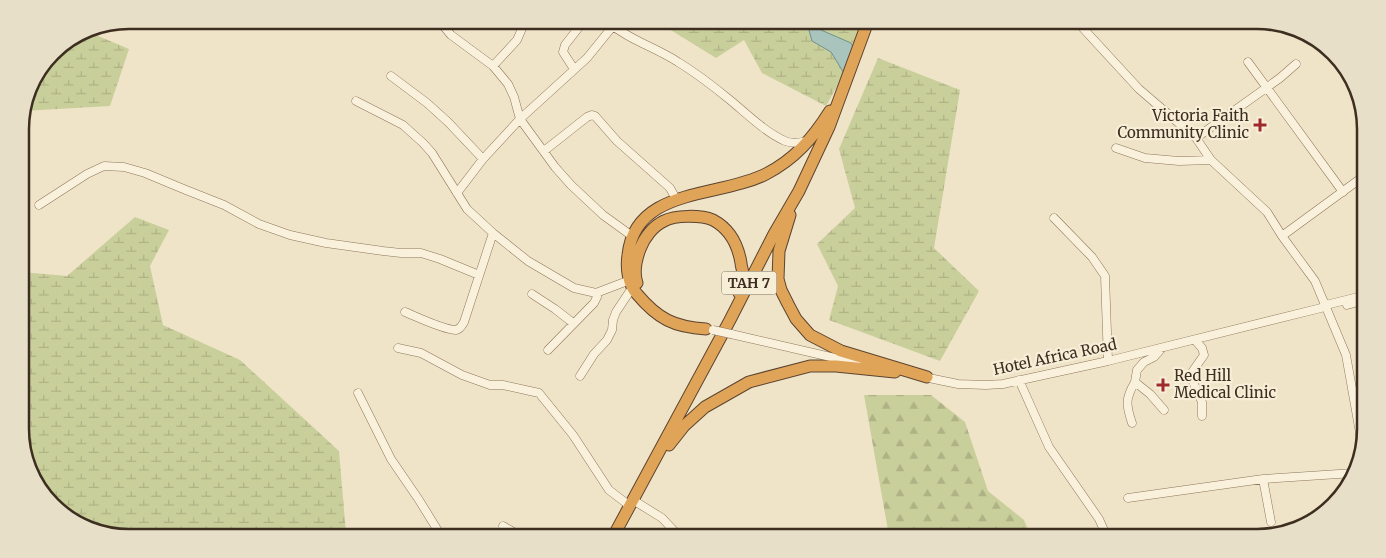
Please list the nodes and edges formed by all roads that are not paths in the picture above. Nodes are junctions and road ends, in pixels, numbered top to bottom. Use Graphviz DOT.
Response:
graph roads {
  1 [pos="446,29"];
  2 [pos="522,29"];
  3 [pos="577,29"];
  4 [pos="607,29"];
  5 [pos="616,29"];
  6 [pos="866,29"];
  7 [pos="1084,29"];
  8 [pos="1248,62"];
  9 [pos="1296,64"];
  10 [pos="493,66"];
  11 [pos="574,69"];
  12 [pos="391,76"];
  13 [pos="1266,87"];
  14 [pos="842,93"];
  15 [pos="356,102"];
  16 [pos="520,119"];
  17 [pos="1196,138"];
  18 [pos="809,141"];
  19 [pos="1116,148"];
  20 [pos="544,151"];
  21 [pos="483,159"];
  22 [pos="1211,160"];
  23 [pos="1357,181"];
  24 [pos="799,191"];
  25 [pos="1343,192"];
  26 [pos="457,193"];
  27 [pos="676,199"];
  28 [pos="40,205"];
  29 [pos="1054,218"];
  30 [pos="493,233"];
  31 [pos="632,236"];
  32 [pos="1282,236"];
  33 [pos="479,275"];
  34 [pos="631,284"];
  35 [pos="596,292"];
  36 [pos="532,294"];
  37 [pos="1357,298"];
  38 [pos="1357,302"];
  39 [pos="1325,308"];
  40 [pos="405,312"];
  41 [pos="730,320"];
  42 [pos="573,324"];
  43 [pos="710,329"];
  44 [pos="1195,340"];
  45 [pos="398,348"];
  46 [pos="1162,348"];
  47 [pos="548,350"];
  48 [pos="1108,361"];
  49 [pos="895,372"];
  50 [pos="580,376"];
  51 [pos="927,378"];
  52 [pos="1019,380"];
  53 [pos="1135,382"];
  54 [pos="358,393"];
  55 [pos="1164,410"];
  56 [pos="1202,416"];
  57 [pos="1357,420"];
  58 [pos="1132,423"];
  59 [pos="1346,474"];
  60 [pos="1263,478"];
  61 [pos="1128,498"];
  62 [pos="633,499"];
  63 [pos="1271,522"];
  64 [pos="503,526"];
  65 [pos="437,529"];
  66 [pos="508,529"];
  67 [pos="617,529"];
  68 [pos="672,529"];
  69 [pos="1104,529"];
  1 -- 10 [label="street"];
  2 -- 10 [label="street"];
  3 -- 11 [label="street"];
  4 -- 11 [label="street"];
  5 -- 18 [label="street"];
  6 -- 14 [label="highway, TAH 7"];
  7 -- 17 [label="street"];
  8 -- 13 [label="street"];
  9 -- 13 [label="street"];
  10 -- 16 [label="street"];
  11 -- 16 [label="street"];
  12 -- 21 [label="street"];
  13 -- 17 [label="street"];
  13 -- 25 [label="street"];
  14 -- 18 [label="highway"];
  14 -- 24 [label="highway, TAH 7"];
  15 -- 26 [label="street"];
  16 -- 20 [label="street"];
  16 -- 21 [label="street"];
  17 -- 22 [label="street"];
  18 -- 27 [label="highway"];
  19 -- 22 [label="street"];
  20 -- 27 [label="street"];
  20 -- 31 [label="street"];
  21 -- 26 [label="street"];
  22 -- 32 [label="street"];
  23 -- 25 [label="street"];
  24 -- 41 [label="highway, TAH 7"];
  24 -- 51 [label="highway"];
  25 -- 32 [label="street"];
  26 -- 30 [label="street"];
  27 -- 31 [label="highway"];
  28 -- 33 [label="street"];
  29 -- 48 [label="street"];
  30 -- 33 [label="street"];
  30 -- 35 [label="street"];
  31 -- 34 [label="highway"];
  32 -- 39 [label="street"];
  33 -- 40 [label="street"];
  34 -- 35 [label="street"];
  34 -- 43 [label="highway"];
  34 -- 50 [label="street"];
  35 -- 42 [label="street"];
  36 -- 42 [label="street"];
  37 -- 39 [label="street, Hotel Africa Road"];
  38 -- 39 [label="street, Hotel Africa Road"];
  39 -- 44 [label="street, Hotel Africa Road"];
  39 -- 57 [label="street"];
  41 -- 43 [label="highway"];
  41 -- 62 [label="highway, TAH 7"];
  42 -- 47 [label="street"];
  43 -- 49 [label="street, Hotel Africa Road, bridge"];
  44 -- 46 [label="street, Hotel Africa Road"];
  44 -- 56 [label="street"];
  45 -- 62 [label="street"];
  46 -- 48 [label="street, Hotel Africa Road"];
  46 -- 53 [label="street"];
  48 -- 52 [label="street, Hotel Africa Road"];
  49 -- 51 [label="street, Hotel Africa Road"];
  49 -- 62 [label="highway"];
  51 -- 52 [label="street, Hotel Africa Road"];
  52 -- 69 [label="street"];
  53 -- 55 [label="street"];
  53 -- 58 [label="street"];
  54 -- 65 [label="street"];
  59 -- 60 [label="street"];
  60 -- 61 [label="street"];
  60 -- 63 [label="street"];
  62 -- 67 [label="highway, TAH 7"];
  62 -- 68 [label="street"];
  64 -- 66 [label="street"];
}
